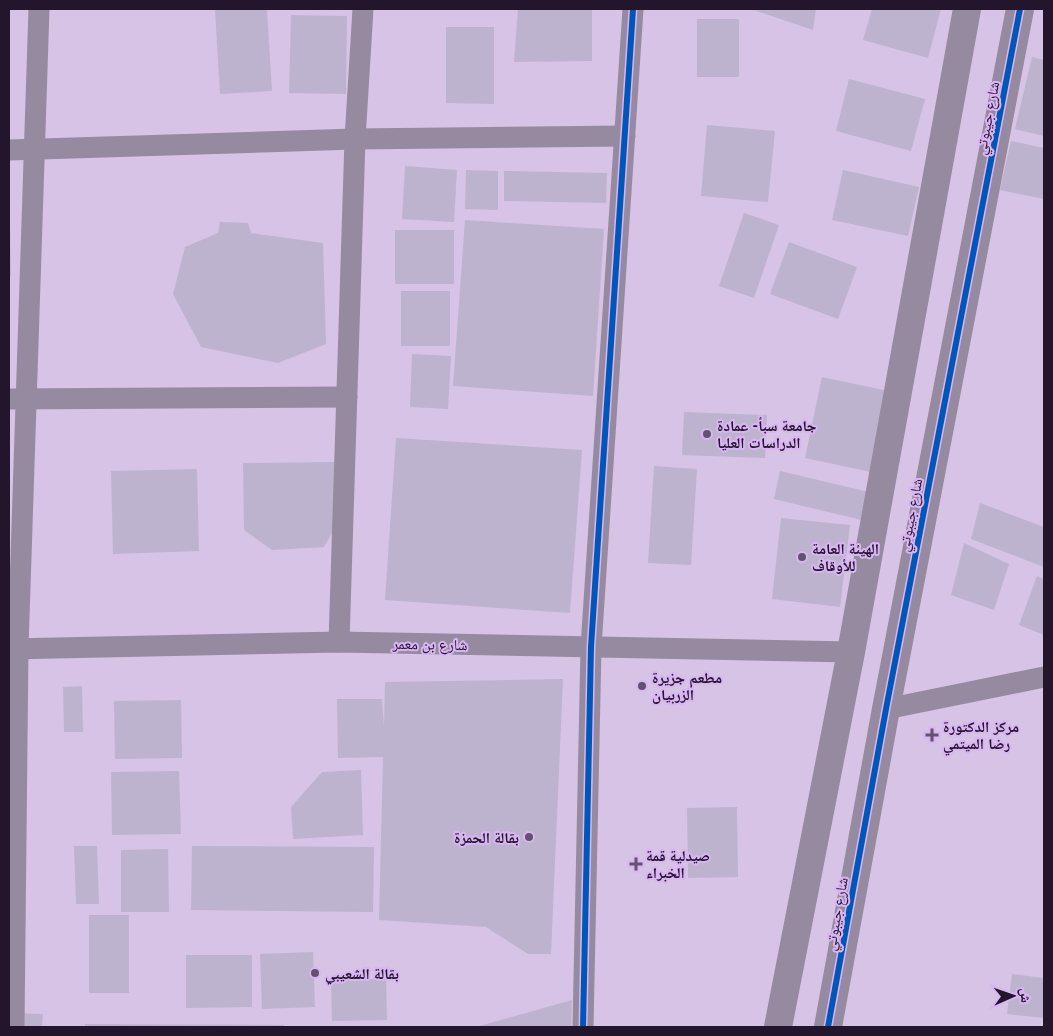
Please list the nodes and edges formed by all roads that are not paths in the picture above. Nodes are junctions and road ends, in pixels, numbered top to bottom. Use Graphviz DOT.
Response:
graph roads {
  1 [pos="40,9"];
  2 [pos="363,9"];
  3 [pos="633,9"];
  4 [pos="967,9"];
  5 [pos="1020,9"];
  6 [pos="625,136"];
  7 [pos="355,139"];
  8 [pos="9,150"];
  9 [pos="34,150"];
  10 [pos="347,397"];
  11 [pos="17,399"];
  12 [pos="339,642"];
  13 [pos="591,647"];
  14 [pos="13,649"];
  15 [pos="851,652"];
  16 [pos="1044,677"];
  17 [pos="886,709"];
  18 [pos="14,1027"];
  19 [pos="582,1027"];
  20 [pos="778,1027"];
  21 [pos="828,1027"];
  1 -- 9 [label="street"];
  2 -- 7 [label="street"];
  3 -- 6 [label="street"];
  4 -- 15 [label="street"];
  5 -- 17 [label="street, شارع جيبوتي"];
  6 -- 7 [label="street"];
  6 -- 13 [label="street"];
  7 -- 9 [label="street"];
  7 -- 10 [label="street"];
  8 -- 9 [label="street"];
  9 -- 11 [label="street"];
  10 -- 11 [label="street"];
  10 -- 12 [label="street"];
  11 -- 14 [label="street"];
  12 -- 13 [label="street, شارع بن معمر"];
  12 -- 14 [label="street, شارع بن معمر"];
  13 -- 15 [label="street, شارع بن معمر"];
  13 -- 19 [label="street"];
  14 -- 18 [label="street"];
  15 -- 20 [label="street"];
  16 -- 17 [label="street"];
  17 -- 21 [label="street, شارع جيبوتي"];
}
